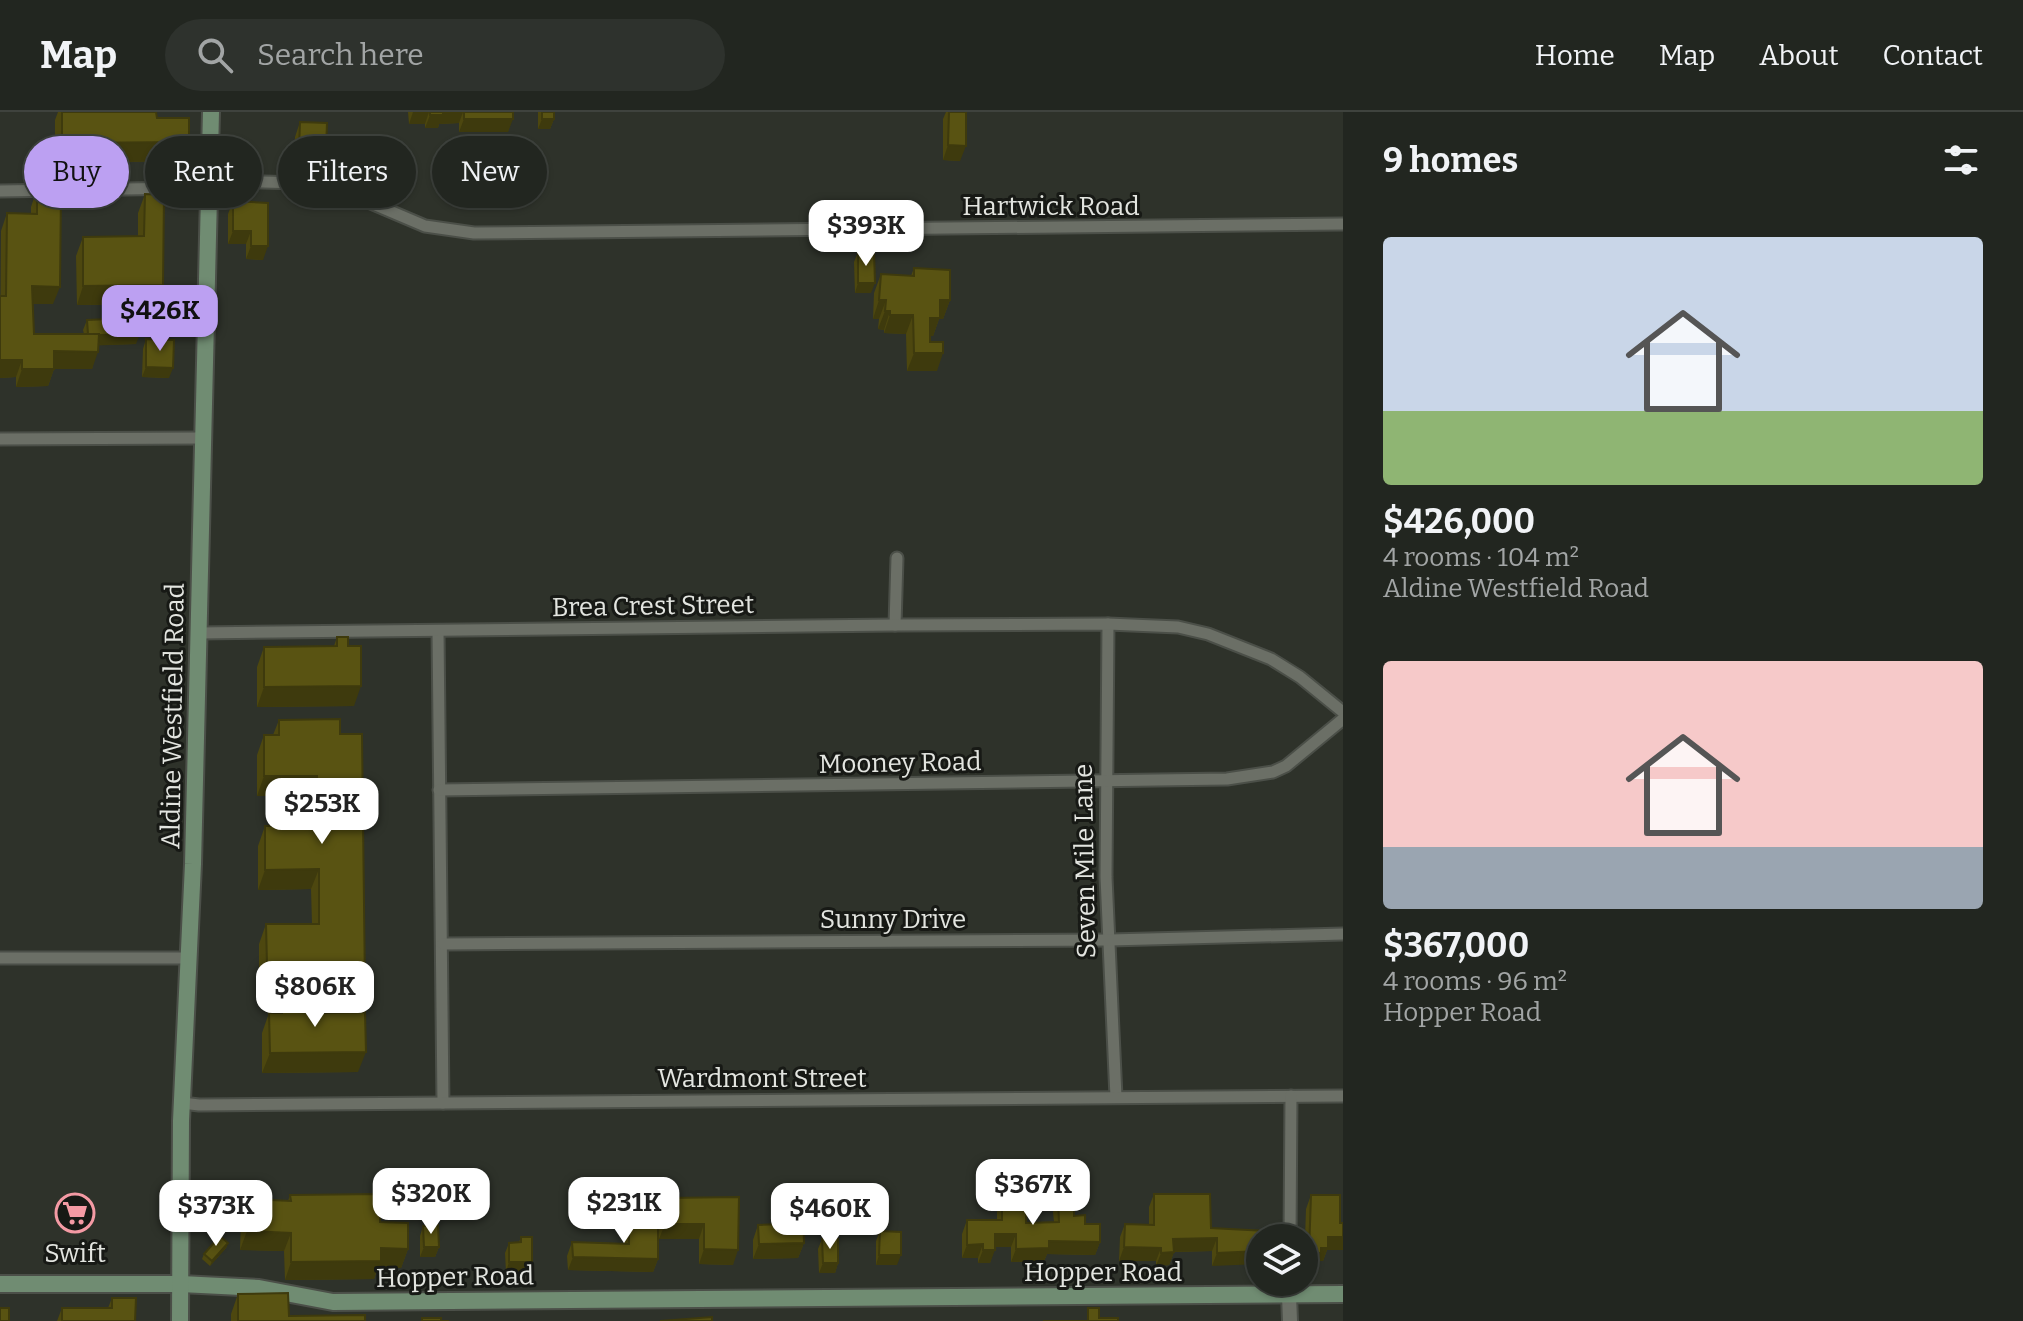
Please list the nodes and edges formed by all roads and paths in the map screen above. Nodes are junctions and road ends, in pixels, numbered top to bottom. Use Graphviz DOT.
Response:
graph roads {
  1 [pos="211,112"];
  2 [pos="210,136"];
  3 [pos="262,182"];
  4 [pos="145,188"];
  5 [pos="0,191"];
  6 [pos="208,208"];
  7 [pos="1343,224"];
  8 [pos="202,438"];
  9 [pos="0,439"];
  10 [pos="897,558"];
  11 [pos="1108,624"];
  12 [pos="895,625"];
  13 [pos="438,631"];
  14 [pos="199,633"];
  15 [pos="1343,712"];
  16 [pos="1343,719"];
  17 [pos="1108,782"];
  18 [pos="439,790"];
  19 [pos="1343,934"];
  20 [pos="1110,940"];
  21 [pos="443,944"];
  22 [pos="0,958"];
  23 [pos="190,958"];
  24 [pos="1291,1096"];
  25 [pos="1343,1096"];
  26 [pos="1116,1097"];
  27 [pos="182,1103"];
  28 [pos="443,1103"];
  29 [pos="1290,1224"];
  30 [pos="0,1284"];
  31 [pos="181,1284"];
  32 [pos="1246,1289"];
  33 [pos="1318,1291"];
  34 [pos="1343,1294"];
  35 [pos="1290,1296"];
  36 [pos="180,1321"];
  37 [pos="1290,1321"];
  1 -- 2 [label="main road, Aldine Westfield Road"];
  3 -- 7 [label="street, Hartwick Road"];
  4 -- 5 [label="street, Hartwick Road"];
  6 -- 8 [label="main road, Aldine Westfield Road"];
  8 -- 9 [label="street"];
  8 -- 14 [label="main road, Aldine Westfield Road"];
  10 -- 12 [label="street"];
  11 -- 12 [label="street, Brea Crest Street"];
  11 -- 15 [label="street, Brea Crest Street"];
  11 -- 17 [label="street, Seven Mile Lane"];
  12 -- 13 [label="street, Brea Crest Street"];
  13 -- 14 [label="street, Brea Crest Street"];
  13 -- 18 [label="street"];
  14 -- 23 [label="main road, Aldine Westfield Road"];
  16 -- 17 [label="street, Mooney Road"];
  17 -- 18 [label="street, Mooney Road"];
  17 -- 20 [label="street, Seven Mile Lane"];
  18 -- 21 [label="street"];
  19 -- 20 [label="street, Sunny Drive"];
  20 -- 21 [label="street, Sunny Drive"];
  20 -- 26 [label="street, Seven Mile Lane"];
  21 -- 28 [label="street"];
  22 -- 23 [label="street"];
  23 -- 27 [label="main road, Aldine Westfield Road"];
  24 -- 25 [label="street, Wardmont Street"];
  24 -- 26 [label="street, Wardmont Street"];
  24 -- 29 [label="street"];
  26 -- 28 [label="street, Wardmont Street"];
  27 -- 28 [label="street, Wardmont Street"];
  27 -- 31 [label="main road, Aldine Westfield Road"];
  30 -- 31 [label="main road, Hopper Road"];
  31 -- 32 [label="main road, Hopper Road"];
  31 -- 36 [label="main road, Aldine Westfield Road"];
  33 -- 34 [label="main road, Hopper Road"];
  35 -- 37 [label="street"];
}
